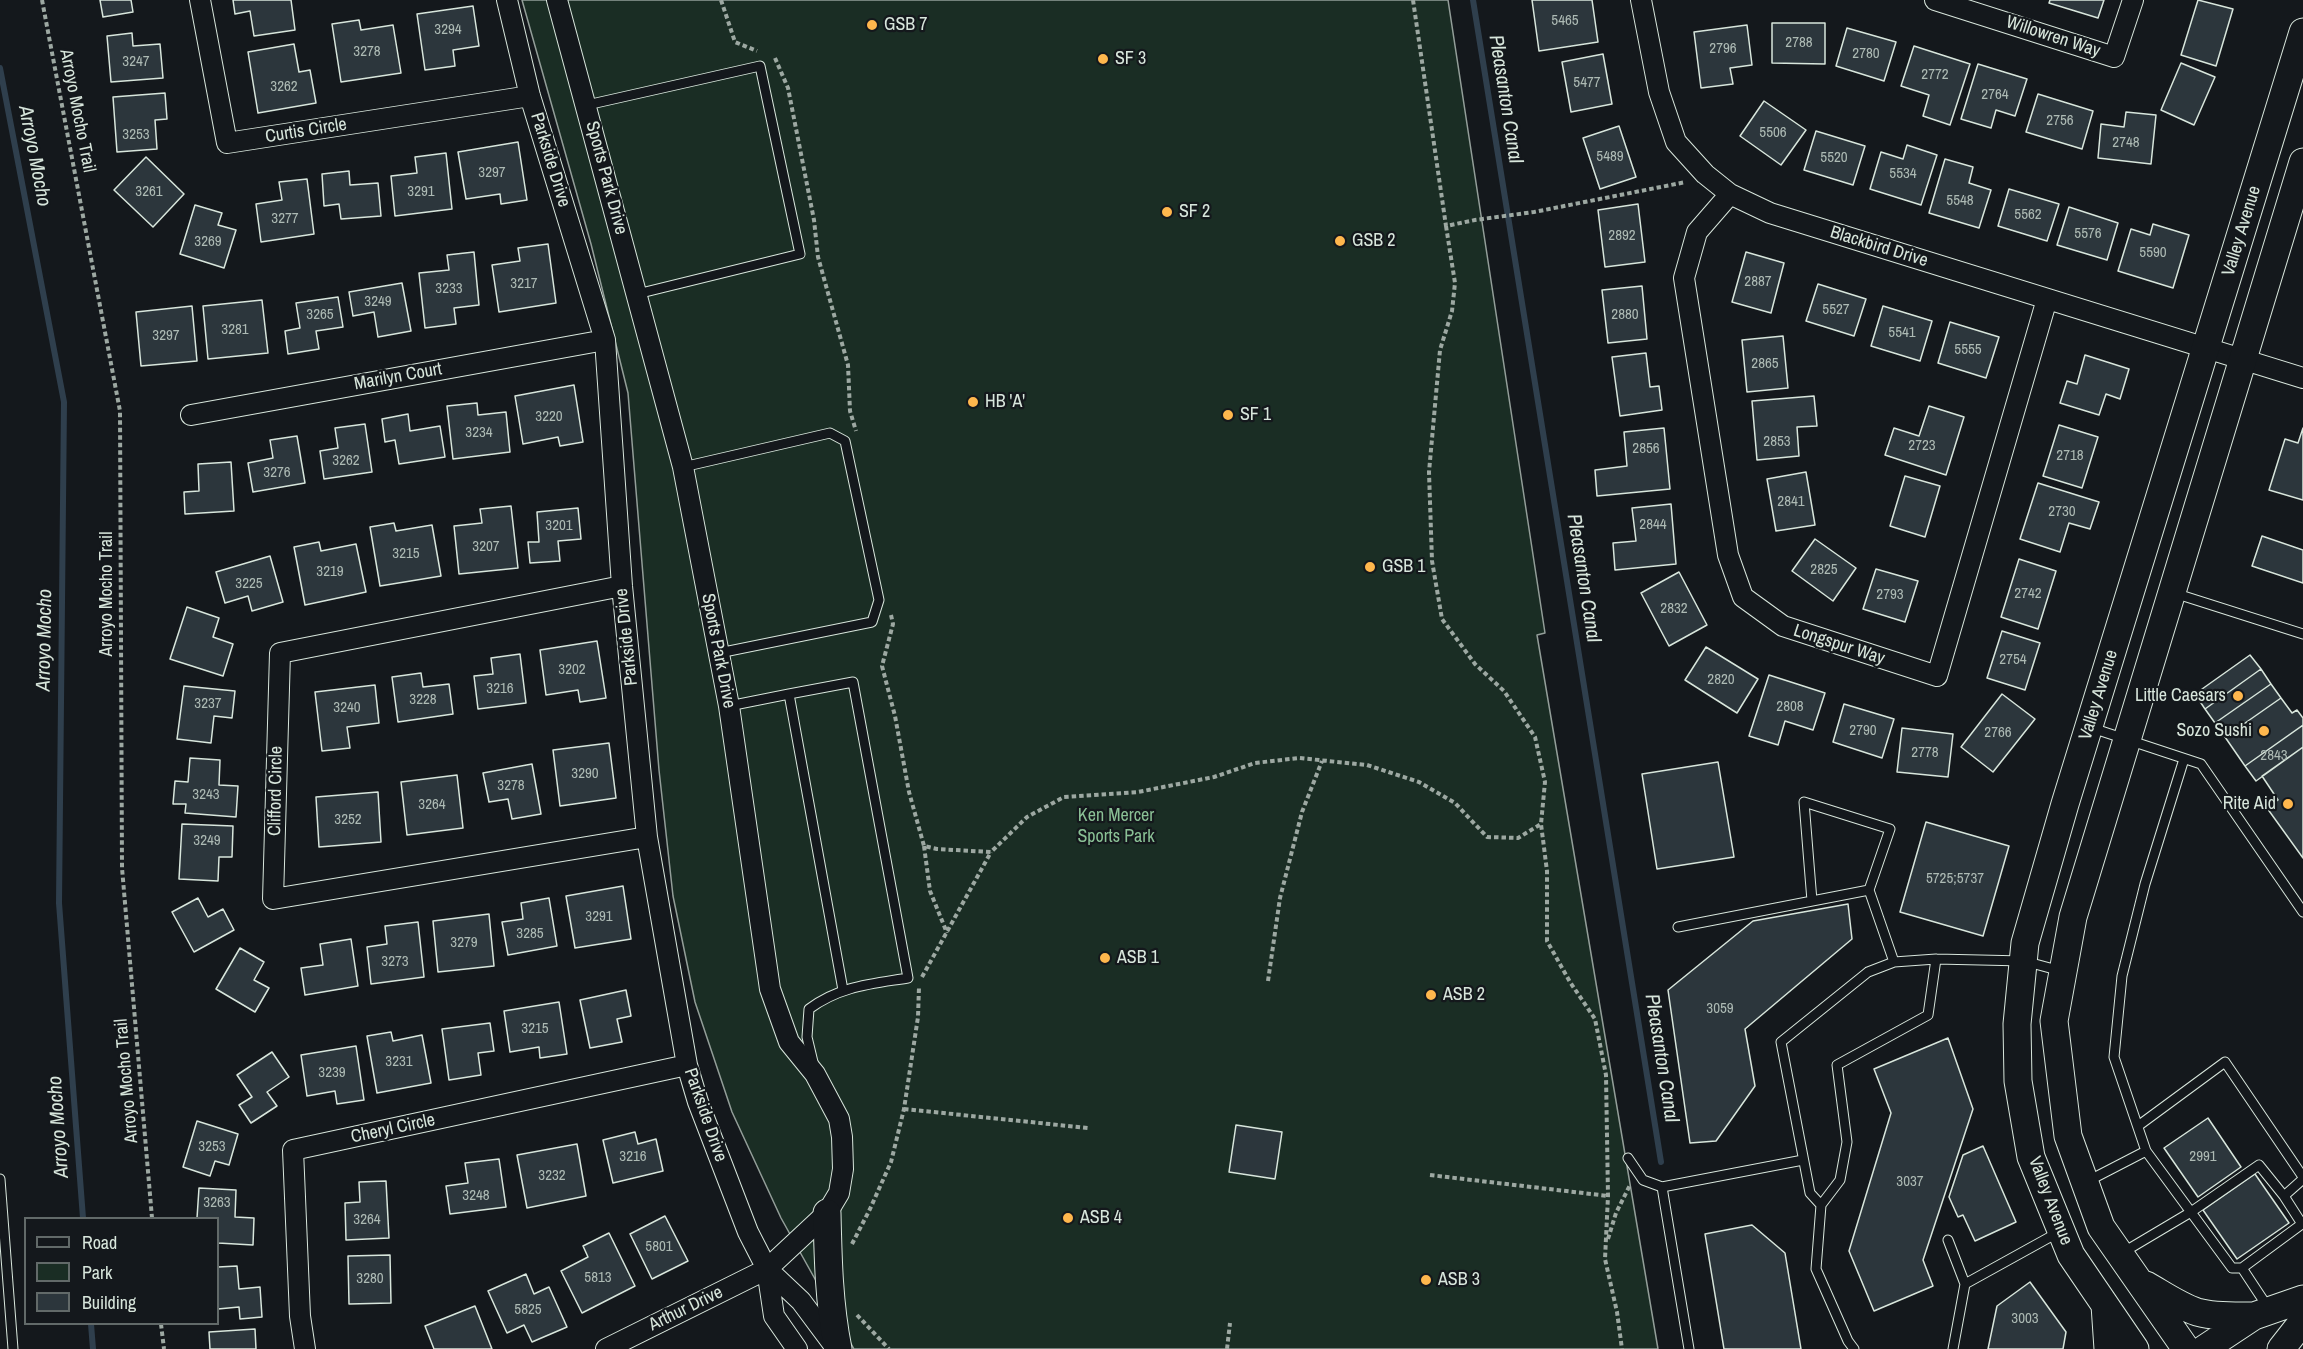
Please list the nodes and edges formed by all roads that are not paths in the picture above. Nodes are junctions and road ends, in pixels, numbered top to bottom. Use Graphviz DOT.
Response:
graph roads {
  1 [pos="200,0"];
  2 [pos="507,0"];
  3 [pos="557,0"];
  4 [pos="1641,0"];
  5 [pos="1935,0"];
  6 [pos="2133,0"];
  7 [pos="2303,32"];
  8 [pos="530,96"];
  9 [pos="587,105"];
  10 [pos="2303,162"];
  11 [pos="1730,194"];
  12 [pos="637,294"];
  13 [pos="2047,299"];
  14 [pos="605,340"];
  15 [pos="2205,349"];
  16 [pos="2242,360"];
  17 [pos="2303,378"];
  18 [pos="191,415"];
  19 [pos="683,467"];
  20 [pos="622,585"];
  21 [pos="2173,593"];
  22 [pos="2303,634"];
  23 [pos="719,653"];
  24 [pos="789,694"];
  25 [pos="729,706"];
  26 [pos="2089,728"];
  27 [pos="2127,739"];
  28 [pos="2184,759"];
  29 [pos="647,837"];
  30 [pos="1869,890"];
  31 [pos="1812,901"];
  32 [pos="2303,912"];
  33 [pos="1678,927"];
  34 [pos="1936,959"];
  35 [pos="2024,961"];
  36 [pos="1894,962"];
  37 [pos="2064,972"];
  38 [pos="843,990"];
  39 [pos="687,1065"];
  40 [pos="815,1074"];
  41 [pos="2138,1126"];
  42 [pos="2146,1151"];
  43 [pos="1628,1158"];
  44 [pos="1803,1160"];
  45 [pos="2303,1178"];
  46 [pos="0,1179"];
  47 [pos="2085,1183"];
  48 [pos="1662,1187"];
  49 [pos="2284,1196"];
  50 [pos="1821,1205"];
  51 [pos="2192,1212"];
  52 [pos="827,1213"];
  53 [pos="2062,1231"];
  54 [pos="1948,1240"];
  55 [pos="2120,1254"];
  56 [pos="2242,1268"];
  57 [pos="767,1269"];
  58 [pos="2138,1281"];
  59 [pos="1965,1284"];
  60 [pos="2303,1299"];
  61 [pos="2104,1304"];
  62 [pos="2262,1313"];
  63 [pos="2303,1320"];
  64 [pos="13,1349"];
  65 [pos="305,1349"];
  66 [pos="606,1349"];
  67 [pos="796,1349"];
  68 [pos="838,1349"];
  69 [pos="1689,1349"];
  70 [pos="1854,1349"];
  71 [pos="1953,1349"];
  72 [pos="2108,1349"];
  73 [pos="2135,1349"];
  74 [pos="2186,1349"];
  75 [pos="2204,1349"];
  76 [pos="2281,1349"];
  1 -- 8 [label="street, Curtis Circle"];
  2 -- 8 [label="street, Parkside Drive"];
  3 -- 9 [label="street, Sports Park Drive"];
  4 -- 11 [label="street, Blackbird Drive"];
  5 -- 6 [label="street, Willowren Way"];
  7 -- 15 [label="main road, Valley Avenue"];
  8 -- 14 [label="street, Parkside Drive"];
  9 -- 12 [label="street, Sports Park Drive"];
  9 -- 12 [label="lane"];
  10 -- 16 [label="main road"];
  11 -- 13 [label="street, Blackbird Drive"];
  11 -- 13 [label="street, Longspur Way"];
  12 -- 19 [label="street, Sports Park Drive"];
  13 -- 15 [label="street, Blackbird Drive"];
  14 -- 18 [label="street, Marilyn Court"];
  14 -- 20 [label="street, Parkside Drive"];
  15 -- 16 [label="street, Blackbird Drive"];
  15 -- 26 [label="main road, Valley Avenue"];
  16 -- 17 [label="street, Blackbird Drive"];
  16 -- 21 [label="main road"];
  19 -- 23 [label="street, Sports Park Drive"];
  19 -- 23 [label="lane"];
  20 -- 29 [label="street, Parkside Drive"];
  20 -- 29 [label="street, Clifford Circle"];
  21 -- 22 [label="lane"];
  21 -- 27 [label="main road"];
  23 -- 25 [label="street, Sports Park Drive"];
  24 -- 25 [label="lane"];
  24 -- 38 [label="lane"];
  24 -- 38 [label="lane"];
  25 -- 40 [label="street, Sports Park Drive"];
  26 -- 27 [label="lane"];
  26 -- 35 [label="main road, Valley Avenue"];
  27 -- 28 [label="lane"];
  27 -- 37 [label="main road"];
  28 -- 32 [label="lane"];
  28 -- 41 [label="lane"];
  29 -- 39 [label="street, Parkside Drive"];
  30 -- 31 [label="lane"];
  30 -- 31 [label="lane"];
  30 -- 36 [label="lane"];
  31 -- 33 [label="lane"];
  34 -- 35 [label="lane"];
  34 -- 36 [label="lane"];
  34 -- 50 [label="lane"];
  35 -- 37 [label="lane"];
  35 -- 53 [label="main road, Valley Avenue"];
  36 -- 44 [label="lane"];
  37 -- 47 [label="main road"];
  38 -- 40 [label="lane"];
  39 -- 57 [label="street, Parkside Drive"];
  39 -- 65 [label="street, Cheryl Circle"];
  40 -- 52 [label="street, Sports Park Drive"];
  41 -- 42 [label="lane"];
  41 -- 45 [label="lane"];
  42 -- 47 [label="lane"];
  42 -- 51 [label="lane"];
  43 -- 48 [label="lane"];
  44 -- 48 [label="lane"];
  44 -- 50 [label="lane"];
  45 -- 49 [label="lane"];
  46 -- 64 [label="lane"];
  47 -- 55 [label="main road"];
  48 -- 69 [label="lane"];
  49 -- 51 [label="lane"];
  49 -- 56 [label="lane"];
  50 -- 70 [label="lane"];
  51 -- 55 [label="lane"];
  51 -- 56 [label="lane"];
  52 -- 57 [label="street, Sports Park Drive"];
  52 -- 68 [label="main road"];
  53 -- 59 [label="lane"];
  53 -- 61 [label="main road, Valley Avenue"];
  54 -- 59 [label="lane"];
  55 -- 58 [label="main road"];
  56 -- 62 [label="lane"];
  57 -- 66 [label="street, Arthur Drive"];
  57 -- 67 [label="street, Parkside Drive"];
  57 -- 68 [label="street, Parkside Drive"];
  58 -- 62 [label="main road"];
  58 -- 74 [label="main road"];
  59 -- 71 [label="lane"];
  60 -- 62 [label="main road"];
  61 -- 72 [label="main road"];
  61 -- 73 [label="main road, Valley Avenue"];
  62 -- 75 [label="main road"];
  63 -- 76 [label="main road"];
}
